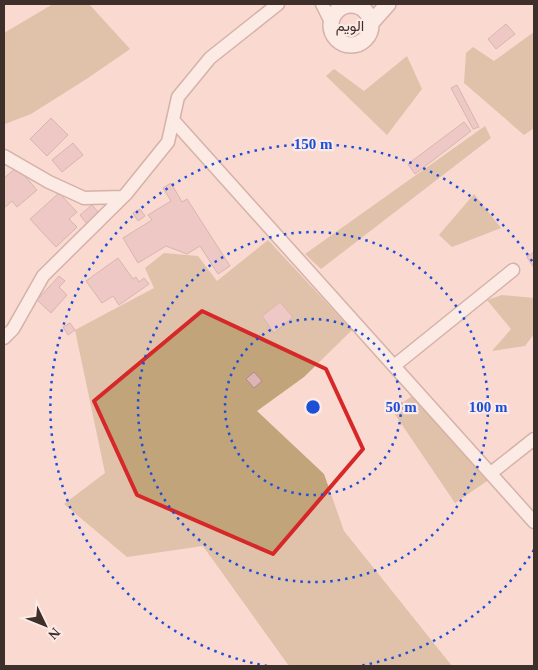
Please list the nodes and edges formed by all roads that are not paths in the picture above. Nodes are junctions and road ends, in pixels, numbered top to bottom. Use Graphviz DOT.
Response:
graph roads {
  1 [pos="278,4"];
  2 [pos="322,4"];
  3 [pos="353,4"];
  4 [pos="388,4"];
  5 [pos="331,22"];
  6 [pos="371,23"];
  7 [pos="173,120"];
  8 [pos="4,156"];
  9 [pos="123,197"];
  10 [pos="513,270"];
  11 [pos="4,338"];
  12 [pos="394,366"];
  13 [pos="534,439"];
  14 [pos="491,473"];
  15 [pos="534,522"];
  1 -- 7 [label="street"];
  2 -- 5 [label="street"];
  3 -- 5 [label="street"];
  3 -- 6 [label="street"];
  4 -- 6 [label="street"];
  5 -- 6 [label="street"];
  7 -- 9 [label="street"];
  7 -- 12 [label="street"];
  8 -- 9 [label="street"];
  9 -- 11 [label="street"];
  10 -- 12 [label="street"];
  12 -- 14 [label="street"];
  13 -- 14 [label="street"];
  14 -- 15 [label="street"];
}
